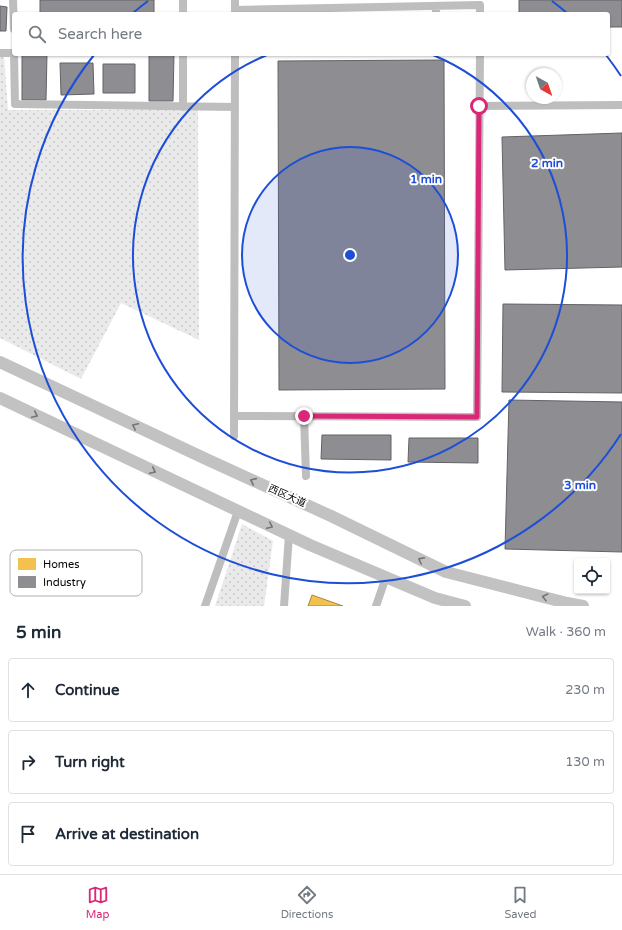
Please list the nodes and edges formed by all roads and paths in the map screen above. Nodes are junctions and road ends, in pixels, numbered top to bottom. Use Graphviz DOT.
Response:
graph roads {
  1 [pos="13,0"];
  2 [pos="183,0"];
  3 [pos="235,0"];
  4 [pos="480,2"];
  5 [pos="341,4"];
  6 [pos="372,10"];
  7 [pos="436,10"];
  8 [pos="306,11"];
  9 [pos="13,12"];
  10 [pos="183,12"];
  11 [pos="235,12"];
  12 [pos="0,52"];
  13 [pos="12,53"];
  14 [pos="14,56"];
  15 [pos="182,56"];
  16 [pos="235,56"];
  17 [pos="480,56"];
  18 [pos="622,105"];
  19 [pos="479,106"];
  20 [pos="183,107"];
  21 [pos="235,107"];
  22 [pos="0,362"];
  23 [pos="0,398"];
  24 [pos="234,416"];
  25 [pos="304,416"];
  26 [pos="234,436"];
  27 [pos="306,476"];
  28 [pos="238,511"];
  29 [pos="290,535"];
  30 [pos="386,577"];
  31 [pos="205,606"];
  32 [pos="284,606"];
  33 [pos="376,606"];
  34 [pos="465,606"];
  35 [pos="583,606"];
  1 -- 9 [label="street"];
  2 -- 10 [label="street"];
  3 -- 11 [label="street"];
  4 -- 7 [label="street"];
  5 -- 6 [label="street"];
  5 -- 8 [label="street"];
  6 -- 7 [label="street"];
  8 -- 11 [label="street"];
  12 -- 13 [label="street"];
  14 -- 20 [label="street"];
  15 -- 20 [label="street"];
  16 -- 21 [label="street"];
  17 -- 19 [label="street"];
  18 -- 19 [label="street"];
  19 -- 25 [label="street"];
  20 -- 21 [label="street"];
  21 -- 24 [label="street"];
  35 -- 22 [label="main road, 西区大道, one-way"];
  23 -- 28 [label="main road, one-way"];
  24 -- 25 [label="street"];
  24 -- 26 [label="street"];
  25 -- 27 [label="street"];
  28 -- 29 [label="main road, one-way"];
  28 -- 31 [label="street"];
  29 -- 30 [label="main road"];
  29 -- 32 [label="street"];
  30 -- 33 [label="street"];
  30 -- 34 [label="main road"];
}
